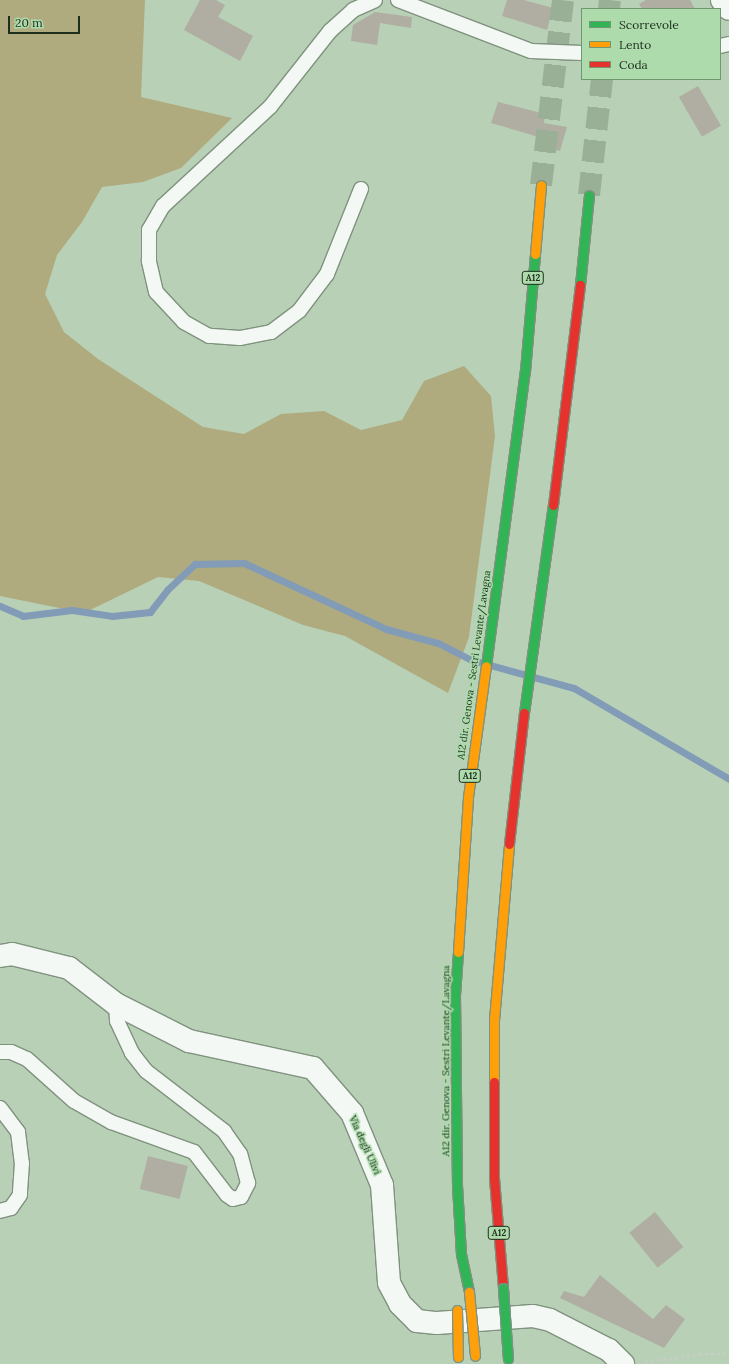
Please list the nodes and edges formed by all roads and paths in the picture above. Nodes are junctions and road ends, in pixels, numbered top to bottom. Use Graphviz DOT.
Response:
graph roads {
  1 [pos="375,0"];
  2 [pos="398,0"];
  3 [pos="722,0"];
  4 [pos="729,9"];
  5 [pos="581,54"];
  6 [pos="541,185"];
  7 [pos="360,189"];
  8 [pos="589,195"];
  9 [pos="0,956"];
  10 [pos="116,1004"];
  11 [pos="0,1052"];
  12 [pos="0,1108"];
  13 [pos="0,1211"];
  14 [pos="461,1254"];
  15 [pos="458,1288"];
  16 [pos="457,1302"];
  17 [pos="729,1354"];
  18 [pos="458,1360"];
  19 [pos="476,1360"];
  20 [pos="508,1362"];
  21 [pos="629,1363"];
  1 -- 7 [label="lane"];
  2 -- 5 [label="lane"];
  3 -- 4 [label="street"];
  6 -- 14 [label="highway, A12 dir. Genova - Sestri Levante/Lavagna / A12"];
  8 -- 20 [label="highway, A12, bridge"];
  9 -- 10 [label="street, Via degli Ulivi"];
  10 -- 11 [label="lane"];
  10 -- 21 [label="street, Via degli Ulivi"];
  12 -- 13 [label="lane"];
  14 -- 15 [label="highway"];
  14 -- 19 [label="highway, A12 dir. Genova - Sestri Levante/Lavagna / A12, bridge"];
  16 -- 18 [label="highway, bridge"];
  17 -- 21 [label="path"];
}
